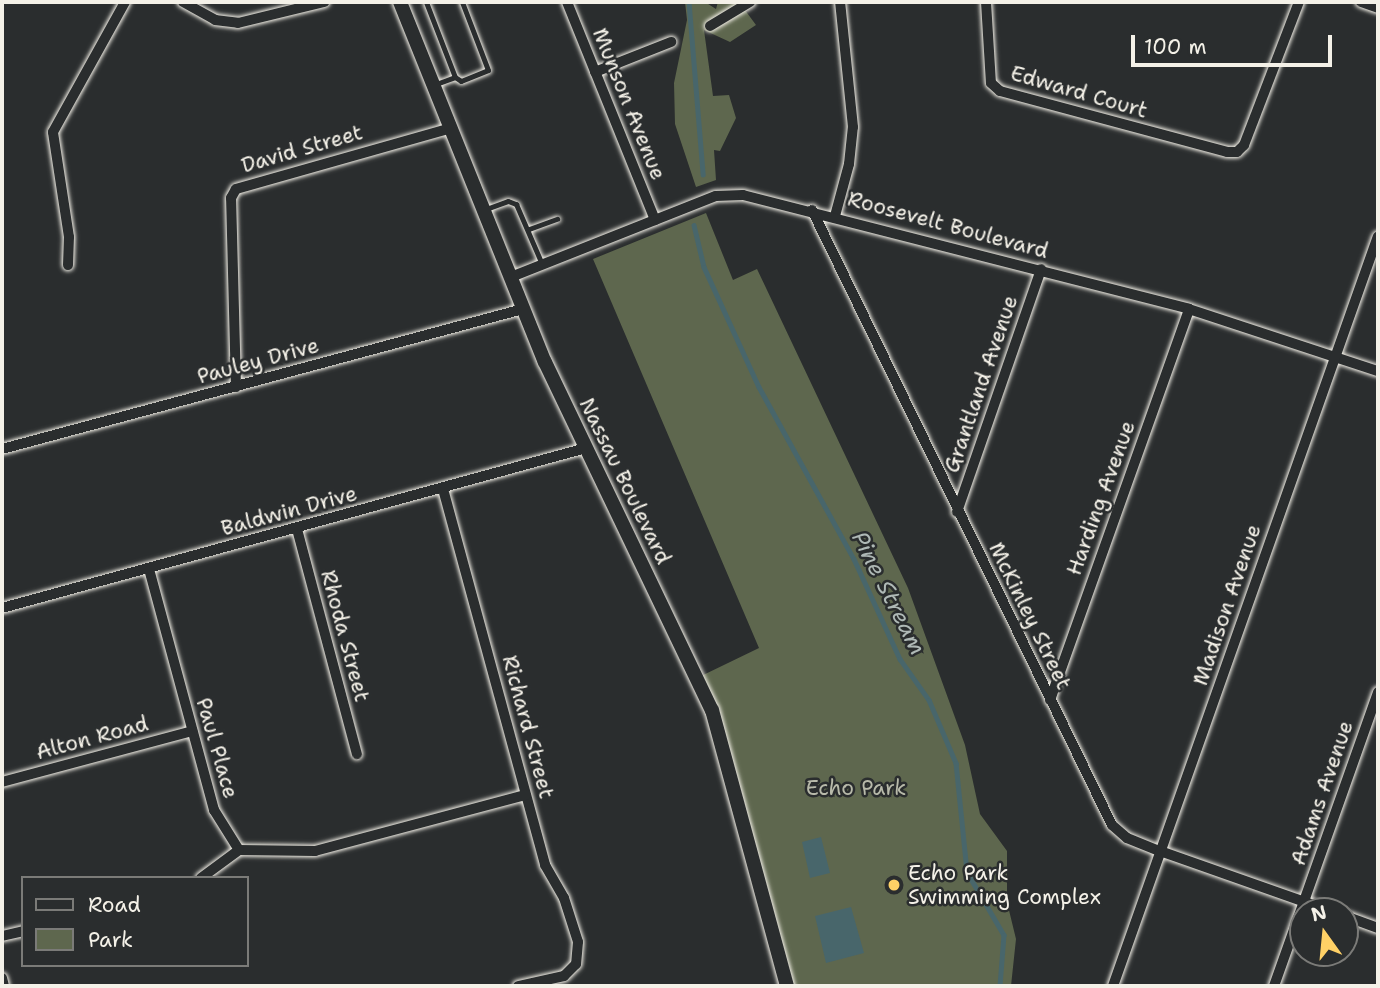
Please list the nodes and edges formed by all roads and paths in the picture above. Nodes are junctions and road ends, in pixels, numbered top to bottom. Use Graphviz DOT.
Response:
graph roads {
  1 [pos="125,2"];
  2 [pos="183,2"];
  3 [pos="324,2"];
  4 [pos="400,2"];
  5 [pos="426,2"];
  6 [pos="462,2"];
  7 [pos="567,2"];
  8 [pos="750,2"];
  9 [pos="840,2"];
  10 [pos="986,2"];
  11 [pos="1299,2"];
  12 [pos="1361,2"];
  13 [pos="1378,8"];
  14 [pos="710,26"];
  15 [pos="671,42"];
  16 [pos="595,72"];
  17 [pos="455,77"];
  18 [pos="433,85"];
  19 [pos="451,128"];
  20 [pos="484,210"];
  21 [pos="812,210"];
  22 [pos="835,215"];
  23 [pos="557,219"];
  24 [pos="654,220"];
  25 [pos="529,229"];
  26 [pos="1378,236"];
  27 [pos="542,264"];
  28 [pos="68,265"];
  29 [pos="1041,269"];
  30 [pos="511,277"];
  31 [pos="523,309"];
  32 [pos="1189,309"];
  33 [pos="1336,356"];
  34 [pos="1378,371"];
  35 [pos="236,387"];
  36 [pos="2,449"];
  37 [pos="586,449"];
  38 [pos="443,489"];
  39 [pos="957,512"];
  40 [pos="297,529"];
  41 [pos="149,569"];
  42 [pos="2,608"];
  43 [pos="1378,692"];
  44 [pos="1050,700"];
  45 [pos="192,731"];
  46 [pos="357,754"];
  47 [pos="2,782"];
  48 [pos="526,795"];
  49 [pos="239,850"];
  50 [pos="1160,851"];
  51 [pos="204,876"];
  52 [pos="1290,897"];
  53 [pos="1306,897"];
  54 [pos="1359,921"];
  55 [pos="1378,928"];
  56 [pos="21,931"];
  57 [pos="2,936"];
  58 [pos="1289,944"];
  59 [pos="2,978"];
  60 [pos="4,986"];
  61 [pos="518,986"];
  62 [pos="787,986"];
  63 [pos="1113,986"];
  64 [pos="1274,986"];
  1 -- 28 [label="street"];
  2 -- 3 [label="street"];
  4 -- 18 [label="main road, Nassau Boulevard"];
  5 -- 17 [label="lane"];
  6 -- 17 [label="lane"];
  7 -- 16 [label="street, Munson Avenue"];
  8 -- 14 [label="street"];
  9 -- 22 [label="street"];
  10 -- 11 [label="street, Edward Court"];
  12 -- 13 [label="street"];
  15 -- 16 [label="street"];
  16 -- 24 [label="street, Munson Avenue"];
  17 -- 18 [label="lane"];
  18 -- 19 [label="main road, Nassau Boulevard"];
  19 -- 20 [label="main road, Nassau Boulevard"];
  19 -- 35 [label="street, David Street"];
  20 -- 25 [label="lane"];
  20 -- 30 [label="main road, Nassau Boulevard"];
  21 -- 22 [label="street, Roosevelt Boulevard"];
  21 -- 24 [label="street, Roosevelt Boulevard"];
  21 -- 39 [label="street, McKinley Street"];
  22 -- 29 [label="street, Roosevelt Boulevard"];
  23 -- 25 [label="lane"];
  24 -- 27 [label="street, Roosevelt Boulevard"];
  25 -- 27 [label="lane"];
  26 -- 33 [label="street, Madison Avenue"];
  27 -- 30 [label="street, Roosevelt Boulevard"];
  29 -- 32 [label="street, Roosevelt Boulevard"];
  29 -- 39 [label="street, Grantland Avenue"];
  30 -- 31 [label="main road, Nassau Boulevard"];
  31 -- 35 [label="street, Pauley Drive"];
  31 -- 37 [label="main road, Nassau Boulevard"];
  32 -- 33 [label="street, Roosevelt Boulevard"];
  32 -- 44 [label="street, Harding Avenue"];
  33 -- 34 [label="street, Roosevelt Boulevard"];
  33 -- 50 [label="street, Madison Avenue"];
  35 -- 36 [label="street, Pauley Drive"];
  37 -- 38 [label="street, Baldwin Drive"];
  37 -- 62 [label="main road, Nassau Boulevard"];
  38 -- 40 [label="street, Baldwin Drive"];
  38 -- 48 [label="street, Richard Street"];
  39 -- 44 [label="street, McKinley Street"];
  40 -- 41 [label="street, Baldwin Drive"];
  40 -- 46 [label="street, Rhoda Street"];
  41 -- 42 [label="street, Baldwin Drive"];
  41 -- 45 [label="street, Paul Place"];
  43 -- 53 [label="street, Adams Avenue"];
  44 -- 50 [label="street, McKinley Street"];
  45 -- 47 [label="street, Alton Road"];
  45 -- 49 [label="street, Paul Place"];
  48 -- 49 [label="street"];
  48 -- 61 [label="street, Richard Street"];
  49 -- 51 [label="street"];
  50 -- 52 [label="street, McKinley Street"];
  50 -- 63 [label="street, Madison Avenue"];
  54 -- 55 [label="street"];
  56 -- 57 [label="street"];
  58 -- 64 [label="street, Adams Avenue"];
  59 -- 60 [label="street"];
}
